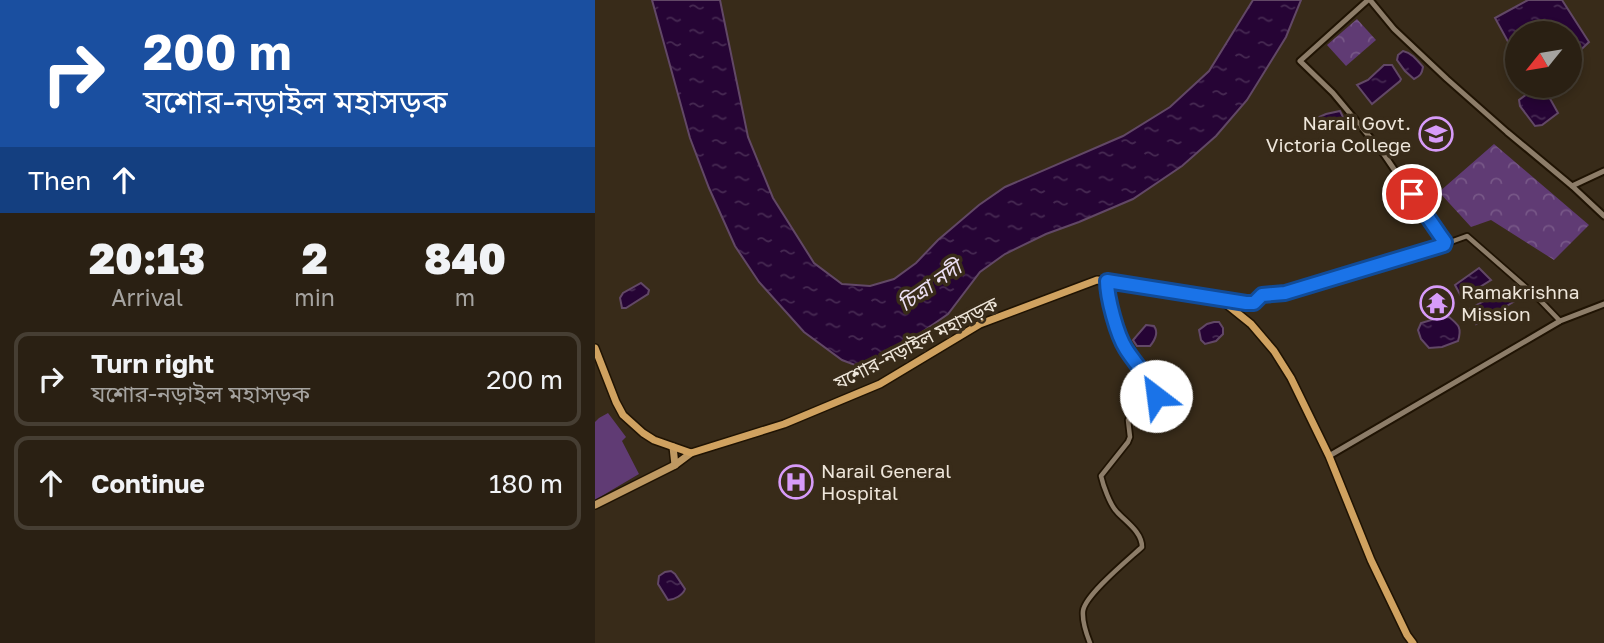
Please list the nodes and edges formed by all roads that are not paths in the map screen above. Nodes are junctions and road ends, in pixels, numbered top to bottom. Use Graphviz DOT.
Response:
graph roads {
  1 [pos="1369,0"];
  2 [pos="1604,171"];
  3 [pos="1572,186"];
  4 [pos="1604,216"];
  5 [pos="1445,244"];
  6 [pos="1107,281"];
  7 [pos="1220,299"];
  8 [pos="1604,304"];
  9 [pos="1560,321"];
  10 [pos="595,348"];
  11 [pos="673,447"];
  12 [pos="691,453"];
  13 [pos="1329,456"];
  14 [pos="675,465"];
  15 [pos="595,505"];
  16 [pos="1090,643"];
  17 [pos="1413,643"];
  1 -- 3 [label="street"];
  1 -- 5 [label="street"];
  2 -- 3 [label="street"];
  3 -- 4 [label="street"];
  5 -- 7 [label="street"];
  5 -- 9 [label="street"];
  6 -- 7 [label="highway, যশোর-নড়াইল মহাসড়ক"];
  6 -- 12 [label="highway, যশোর-নড়াইল মহাসড়ক"];
  6 -- 16 [label="street"];
  7 -- 13 [label="highway, যশোর-নড়াইল মহাসড়ক"];
  8 -- 9 [label="street"];
  9 -- 13 [label="street"];
  10 -- 11 [label="highway"];
  11 -- 12 [label="highway"];
  11 -- 14 [label="main road"];
  12 -- 14 [label="main road"];
  13 -- 17 [label="highway, যশোর-নড়াইল মহাসড়ক"];
  14 -- 15 [label="main road"];
}
